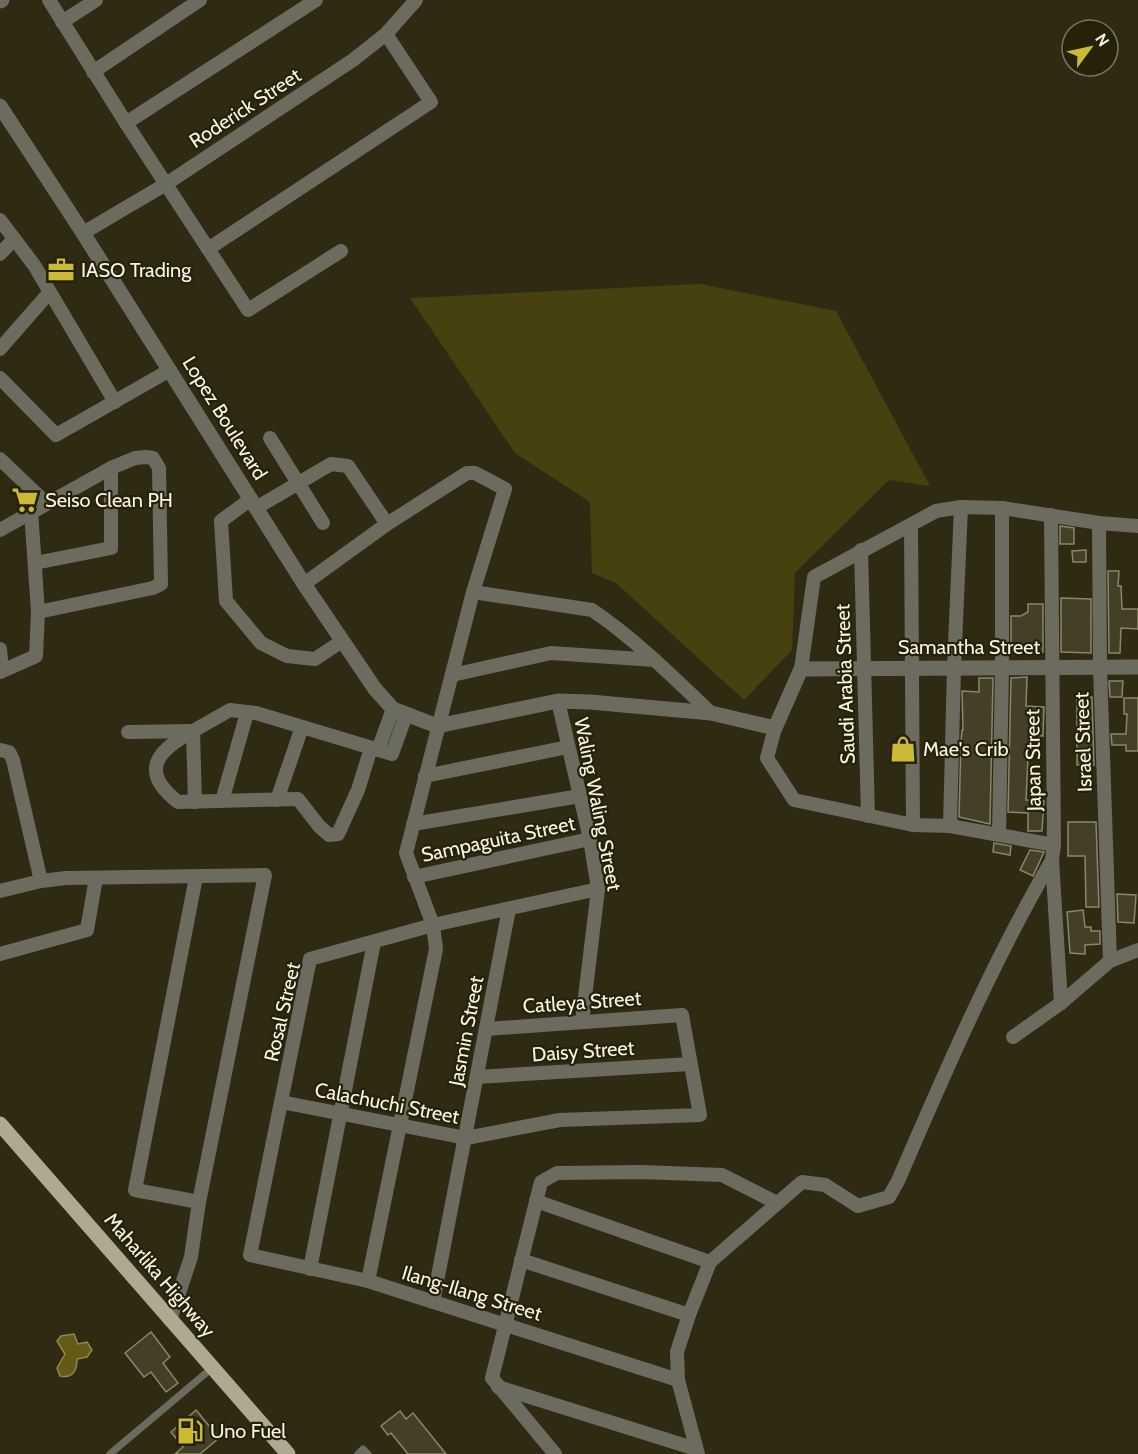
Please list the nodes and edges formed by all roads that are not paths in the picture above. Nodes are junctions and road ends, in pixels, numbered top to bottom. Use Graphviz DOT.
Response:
graph roads {
  1 [pos="49,0"];
  2 [pos="96,0"];
  3 [pos="200,0"];
  4 [pos="316,0"];
  5 [pos="416,0"];
  6 [pos="62,22"];
  7 [pos="386,34"];
  8 [pos="93,72"];
  9 [pos="0,106"];
  10 [pos="126,123"];
  11 [pos="166,184"];
  12 [pos="0,220"];
  13 [pos="83,233"];
  14 [pos="14,239"];
  15 [pos="208,249"];
  16 [pos="341,251"];
  17 [pos="0,254"];
  18 [pos="50,293"];
  19 [pos="0,349"];
  20 [pos="170,370"];
  21 [pos="0,378"];
  22 [pos="115,402"];
  23 [pos="270,438"];
  24 [pos="0,459"];
  25 [pos="111,468"];
  26 [pos="298,484"];
  27 [pos="46,503"];
  28 [pos="254,504"];
  29 [pos="961,507"];
  30 [pos="1002,508"];
  31 [pos="31,511"];
  32 [pos="1052,515"];
  33 [pos="323,523"];
  34 [pos="1099,523"];
  35 [pos="387,524"];
  36 [pos="911,526"];
  37 [pos="1138,526"];
  38 [pos="1,528"];
  39 [pos="861,550"];
  40 [pos="35,563"];
  41 [pos="304,584"];
  42 [pos="472,592"];
  43 [pos="38,612"];
  44 [pos="342,641"];
  45 [pos="0,649"];
  46 [pos="655,660"];
  47 [pos="1100,667"];
  48 [pos="1138,667"];
  49 [pos="913,668"];
  50 [pos="954,668"];
  51 [pos="1002,668"];
  52 [pos="1052,668"];
  53 [pos="801,669"];
  54 [pos="865,669"];
  55 [pos="1,672"];
  56 [pos="452,675"];
  57 [pos="558,701"];
  58 [pos="399,712"];
  59 [pos="247,713"];
  60 [pos="711,713"];
  61 [pos="437,726"];
  62 [pos="302,728"];
  63 [pos="775,728"];
  64 [pos="193,731"];
  65 [pos="128,732"];
  66 [pos="568,747"];
  67 [pos="375,749"];
  68 [pos="0,750"];
  69 [pos="425,776"];
  70 [pos="580,796"];
  71 [pos="277,800"];
  72 [pos="222,801"];
  73 [pos="195,802"];
  74 [pos="868,816"];
  75 [pos="413,824"];
  76 [pos="913,825"];
  77 [pos="950,826"];
  78 [pos="999,834"];
  79 [pos="590,839"];
  80 [pos="1054,845"];
  81 [pos="1052,860"];
  82 [pos="196,877"];
  83 [pos="414,877"];
  84 [pos="96,878"];
  85 [pos="41,881"];
  86 [pos="598,889"];
  87 [pos="0,891"];
  88 [pos="509,909"];
  89 [pos="433,925"];
  90 [pos="374,942"];
  91 [pos="1138,950"];
  92 [pos="0,954"];
  93 [pos="1110,961"];
  94 [pos="1061,1003"];
  95 [pos="582,1022"];
  96 [pos="486,1029"];
  97 [pos="1013,1037"];
  98 [pos="690,1064"];
  99 [pos="477,1077"];
  100 [pos="281,1102"];
  101 [pos="340,1113"];
  102 [pos="0,1124"];
  103 [pos="400,1125"];
  104 [pos="466,1138"];
  105 [pos="536,1201"];
  106 [pos="199,1202"];
  107 [pos="777,1203"];
  108 [pos="250,1255"];
  109 [pos="521,1260"];
  110 [pos="710,1262"];
  111 [pos="310,1269"];
  112 [pos="368,1281"];
  113 [pos="433,1302"];
  114 [pos="689,1315"];
  115 [pos="170,1320"];
  116 [pos="504,1324"];
  117 [pos="212,1368"];
  118 [pos="678,1380"];
  119 [pos="498,1387"];
  120 [pos="697,1452"];
  121 [pos="110,1454"];
  122 [pos="288,1454"];
  123 [pos="358,1454"];
  124 [pos="368,1454"];
  125 [pos="555,1454"];
  1 -- 6 [label="street"];
  2 -- 6 [label="street"];
  3 -- 8 [label="street"];
  4 -- 10 [label="street"];
  5 -- 7 [label="street, Roderick Street"];
  6 -- 8 [label="street"];
  7 -- 11 [label="street, Roderick Street"];
  7 -- 15 [label="street"];
  8 -- 10 [label="street"];
  9 -- 13 [label="street, Lopez Boulevard"];
  10 -- 11 [label="street"];
  11 -- 13 [label="street, Roderick Street"];
  11 -- 15 [label="street"];
  12 -- 14 [label="street"];
  13 -- 20 [label="street, Lopez Boulevard"];
  14 -- 17 [label="street"];
  14 -- 18 [label="street"];
  15 -- 16 [label="street"];
  18 -- 19 [label="street"];
  18 -- 22 [label="street"];
  20 -- 22 [label="street"];
  20 -- 28 [label="street, Lopez Boulevard"];
  21 -- 22 [label="street"];
  23 -- 26 [label="street"];
  24 -- 27 [label="street"];
  25 -- 27 [label="street"];
  25 -- 40 [label="street"];
  25 -- 43 [label="street"];
  26 -- 28 [label="street"];
  26 -- 33 [label="street"];
  26 -- 35 [label="street"];
  27 -- 31 [label="street"];
  28 -- 41 [label="street, Lopez Boulevard"];
  28 -- 44 [label="street"];
  29 -- 30 [label="street"];
  29 -- 36 [label="street"];
  29 -- 50 [label="street"];
  30 -- 32 [label="street"];
  30 -- 51 [label="street"];
  31 -- 38 [label="street"];
  31 -- 40 [label="street"];
  32 -- 34 [label="street"];
  32 -- 52 [label="street, Japan Street"];
  34 -- 37 [label="street"];
  34 -- 47 [label="street, Israel Street"];
  35 -- 41 [label="street"];
  35 -- 42 [label="street"];
  36 -- 39 [label="street"];
  36 -- 49 [label="street"];
  39 -- 53 [label="street"];
  39 -- 54 [label="street, Saudi Arabia Street"];
  40 -- 43 [label="street"];
  41 -- 44 [label="street, Lopez Boulevard"];
  42 -- 46 [label="street"];
  42 -- 56 [label="street"];
  43 -- 55 [label="street"];
  44 -- 58 [label="street, Lopez Boulevard"];
  45 -- 55 [label="street"];
  46 -- 56 [label="street"];
  46 -- 60 [label="street"];
  47 -- 48 [label="street, Samantha Street"];
  47 -- 52 [label="street, Samantha Street"];
  47 -- 93 [label="street, Israel Street"];
  49 -- 50 [label="street, Samantha Street"];
  49 -- 54 [label="street, Samantha Street"];
  49 -- 76 [label="street"];
  50 -- 51 [label="street, Samantha Street"];
  50 -- 77 [label="street"];
  51 -- 52 [label="street, Samantha Street"];
  51 -- 78 [label="street"];
  52 -- 80 [label="street, Japan Street"];
  53 -- 54 [label="street, Samantha Street"];
  53 -- 63 [label="street"];
  54 -- 74 [label="street, Saudi Arabia Street"];
  56 -- 61 [label="street"];
  57 -- 60 [label="street"];
  57 -- 61 [label="street"];
  57 -- 66 [label="street, Waling Waling Street"];
  58 -- 61 [label="street, Lopez Boulevard"];
  58 -- 67 [label="street"];
  59 -- 62 [label="street"];
  59 -- 64 [label="street"];
  59 -- 72 [label="street"];
  60 -- 63 [label="street"];
  61 -- 69 [label="street"];
  62 -- 67 [label="street"];
  62 -- 71 [label="street"];
  63 -- 74 [label="street"];
  64 -- 65 [label="street"];
  64 -- 73 [label="street"];
  64 -- 73 [label="street"];
  66 -- 69 [label="street"];
  66 -- 70 [label="street, Waling Waling Street"];
  67 -- 71 [label="street"];
  68 -- 85 [label="street"];
  69 -- 75 [label="street"];
  70 -- 75 [label="street"];
  70 -- 79 [label="street, Waling Waling Street"];
  71 -- 72 [label="street"];
  72 -- 73 [label="street"];
  74 -- 76 [label="street"];
  75 -- 83 [label="street"];
  76 -- 77 [label="street"];
  77 -- 78 [label="street"];
  78 -- 80 [label="street"];
  79 -- 83 [label="street, Sampaguita Street"];
  79 -- 86 [label="street, Waling Waling Street"];
  80 -- 81 [label="street, Japan Street"];
  81 -- 94 [label="street, Japan Street"];
  81 -- 107 [label="street"];
  82 -- 84 [label="street"];
  82 -- 106 [label="street"];
  82 -- 106 [label="street"];
  83 -- 89 [label="street"];
  84 -- 85 [label="street"];
  84 -- 92 [label="street"];
  85 -- 87 [label="street"];
  86 -- 88 [label="street, Rosal Street"];
  86 -- 95 [label="street, Waling Waling Street"];
  88 -- 89 [label="street, Rosal Street"];
  88 -- 96 [label="street, Jasmin Street"];
  89 -- 90 [label="street, Rosal Street"];
  89 -- 103 [label="street"];
  90 -- 100 [label="street, Rosal Street"];
  90 -- 101 [label="street"];
  91 -- 93 [label="street"];
  93 -- 94 [label="street"];
  94 -- 97 [label="street"];
  95 -- 96 [label="street, Catleya Street"];
  95 -- 98 [label="street, Catleya Street"];
  96 -- 99 [label="street, Jasmin Street"];
  98 -- 99 [label="street, Daisy Street"];
  98 -- 104 [label="street, Calachuchi Street"];
  99 -- 104 [label="street, Jasmin Street"];
  100 -- 101 [label="street, Calachuchi Street"];
  100 -- 108 [label="street, Rosal Street"];
  101 -- 103 [label="street, Calachuchi Street"];
  101 -- 111 [label="street"];
  102 -- 115 [label="main road, Maharlika Highway"];
  103 -- 104 [label="street, Calachuchi Street"];
  103 -- 112 [label="street"];
  104 -- 113 [label="street, Jasmin Street"];
  105 -- 107 [label="street"];
  105 -- 109 [label="street"];
  105 -- 110 [label="street"];
  106 -- 115 [label="street"];
  107 -- 110 [label="street"];
  108 -- 111 [label="street, Ilang-Ilang Street"];
  109 -- 114 [label="street"];
  109 -- 116 [label="street"];
  110 -- 114 [label="street"];
  111 -- 112 [label="street, Ilang-Ilang Street"];
  112 -- 113 [label="street, Ilang-Ilang Street"];
  113 -- 116 [label="street, Ilang-Ilang Street"];
  114 -- 118 [label="street"];
  115 -- 117 [label="main road, Maharlika Highway"];
  116 -- 118 [label="street, Ilang-Ilang Street"];
  116 -- 119 [label="street"];
  117 -- 121 [label="lane"];
  117 -- 122 [label="main road, Maharlika Highway"];
  118 -- 120 [label="street"];
  119 -- 120 [label="street"];
  119 -- 125 [label="street"];
  123 -- 124 [label="lane"];
}
